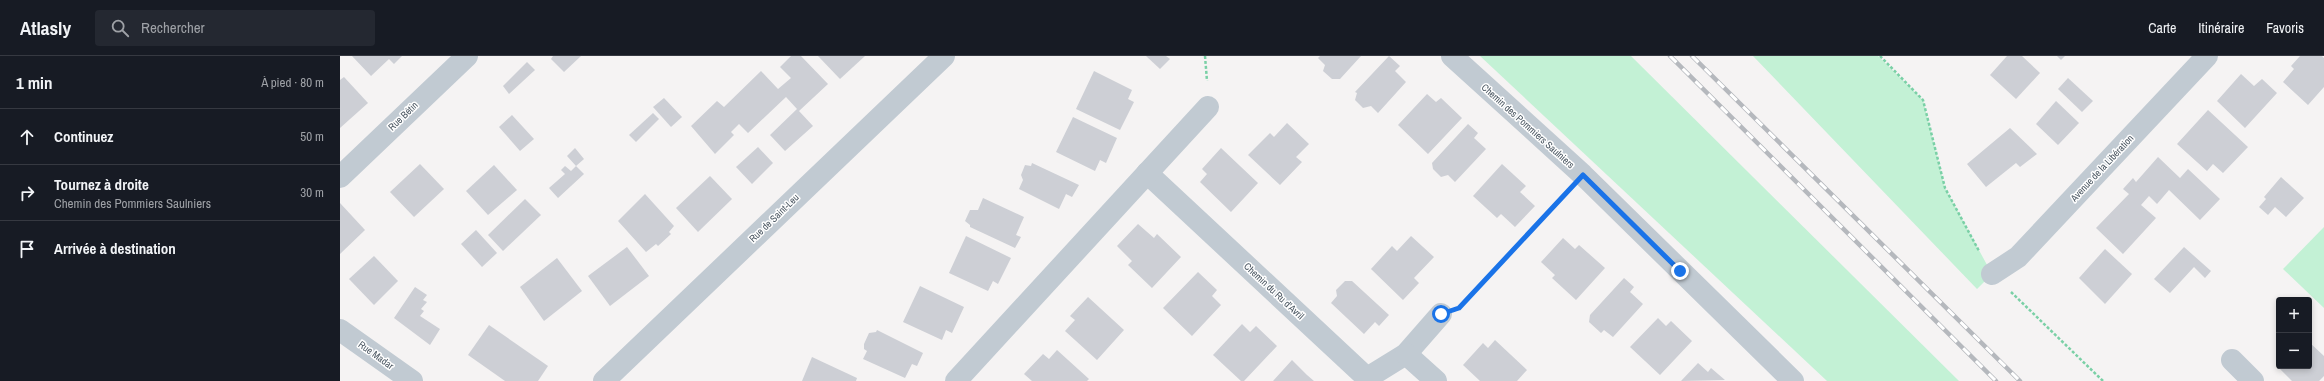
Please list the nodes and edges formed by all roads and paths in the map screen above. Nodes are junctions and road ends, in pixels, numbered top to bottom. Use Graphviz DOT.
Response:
graph roads {
  1 [pos="467,56"];
  2 [pos="944,56"];
  3 [pos="1452,56"];
  4 [pos="1880,56"];
  5 [pos="2207,56"];
  6 [pos="1208,107"];
  7 [pos="1147,173"];
  8 [pos="1583,175"];
  9 [pos="340,177"];
  10 [pos="1992,274"];
  11 [pos="1441,314"];
  12 [pos="340,330"];
  13 [pos="1406,354"];
  14 [pos="2232,360"];
  15 [pos="1366,379"];
  16 [pos="412,381"];
  17 [pos="604,381"];
  18 [pos="956,381"];
  19 [pos="1436,381"];
  20 [pos="1793,381"];
  21 [pos="2103,381"];
  22 [pos="2253,381"];
  1 -- 9 [label="street, Rue Bétin"];
  2 -- 17 [label="street, Rue de Saint-Leu"];
  3 -- 8 [label="street, Chemin des Pommiers Saulniers"];
  4 -- 10 [label="path"];
  5 -- 10 [label="street, Avenue de la Libération"];
  6 -- 7 [label="street"];
  7 -- 15 [label="street, Chemin du Ru d'Avril"];
  7 -- 18 [label="street"];
  8 -- 11 [label="path"];
  8 -- 20 [label="street, Chemin des Pommiers Saulniers"];
  10 -- 21 [label="path"];
  11 -- 13 [label="street, Chemin du Ru d'Avril"];
  12 -- 16 [label="street, Rue Madar"];
  13 -- 15 [label="street, Chemin du Ru d'Avril"];
  13 -- 19 [label="street"];
  14 -- 22 [label="street"];
}
